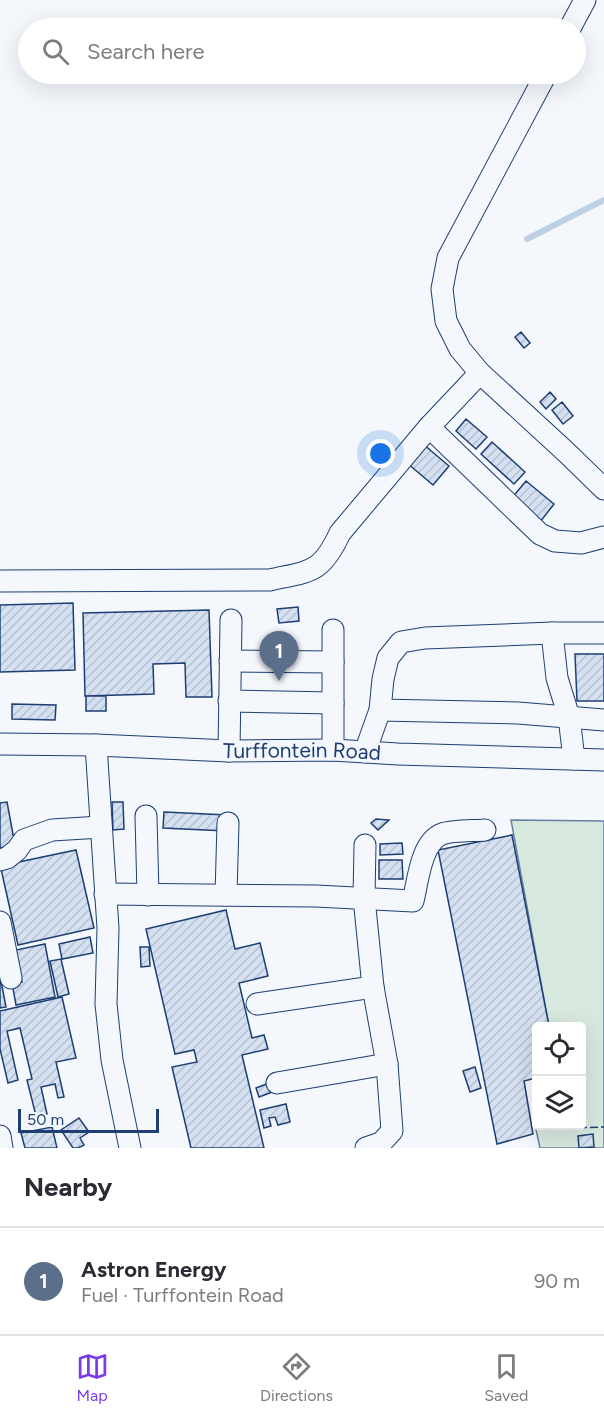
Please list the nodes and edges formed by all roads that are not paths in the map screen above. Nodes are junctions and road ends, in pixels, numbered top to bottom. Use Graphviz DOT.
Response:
graph roads {
  1 [pos="585,0"];
  2 [pos="575,18"];
  3 [pos="541,84"];
  4 [pos="480,373"];
  5 [pos="429,427"];
  6 [pos="604,489"];
  7 [pos="604,537"];
  8 [pos="0,581"];
  9 [pos="231,620"];
  10 [pos="333,630"];
  11 [pos="552,633"];
  12 [pos="604,633"];
  13 [pos="230,661"];
  14 [pos="333,662"];
  15 [pos="229,701"];
  16 [pos="333,704"];
  17 [pos="380,710"];
  18 [pos="569,717"];
  19 [pos="604,720"];
  20 [pos="0,744"];
  21 [pos="96,744"];
  22 [pos="333,750"];
  23 [pos="229,751"];
  24 [pos="365,752"];
  25 [pos="573,759"];
  26 [pos="604,760"];
  27 [pos="146,816"];
  28 [pos="228,823"];
  29 [pos="101,827"];
  30 [pos="485,830"];
  31 [pos="366,845"];
  32 [pos="0,860"];
  33 [pos="105,894"];
  34 [pos="148,895"];
  35 [pos="226,895"];
  36 [pos="364,898"];
  37 [pos="0,922"];
  38 [pos="11,978"];
  39 [pos="373,987"];
  40 [pos="257,1004"];
  41 [pos="387,1064"];
  42 [pos="277,1083"];
  43 [pos="0,1136"];
  44 [pos="2,1148"];
  45 [pos="130,1148"];
  46 [pos="366,1148"];
  1 -- 2 [label="street"];
  3 -- 4 [label="street"];
  4 -- 5 [label="street"];
  4 -- 6 [label="street"];
  5 -- 7 [label="street"];
  5 -- 8 [label="street"];
  9 -- 13 [label="street"];
  10 -- 14 [label="street"];
  11 -- 12 [label="street"];
  11 -- 17 [label="street"];
  11 -- 18 [label="street"];
  13 -- 14 [label="street"];
  13 -- 15 [label="street"];
  14 -- 16 [label="street"];
  15 -- 16 [label="street"];
  15 -- 23 [label="street"];
  16 -- 22 [label="street"];
  17 -- 18 [label="street"];
  17 -- 24 [label="street"];
  18 -- 19 [label="street"];
  18 -- 25 [label="street"];
  20 -- 21 [label="street, Turffontein Road"];
  21 -- 23 [label="street, Turffontein Road"];
  21 -- 29 [label="street"];
  22 -- 23 [label="street, Turffontein Road"];
  22 -- 24 [label="street, Turffontein Road"];
  24 -- 25 [label="street, Turffontein Road"];
  25 -- 26 [label="street, Turffontein Road"];
  27 -- 34 [label="street"];
  28 -- 35 [label="street"];
  29 -- 32 [label="street"];
  29 -- 33 [label="street"];
  30 -- 36 [label="street"];
  31 -- 36 [label="street"];
  33 -- 34 [label="street"];
  33 -- 45 [label="street"];
  34 -- 35 [label="street"];
  35 -- 36 [label="street"];
  36 -- 39 [label="street"];
  37 -- 38 [label="street"];
  39 -- 40 [label="street"];
  39 -- 41 [label="street"];
  41 -- 42 [label="street"];
  41 -- 46 [label="street"];
  43 -- 44 [label="street"];
}
